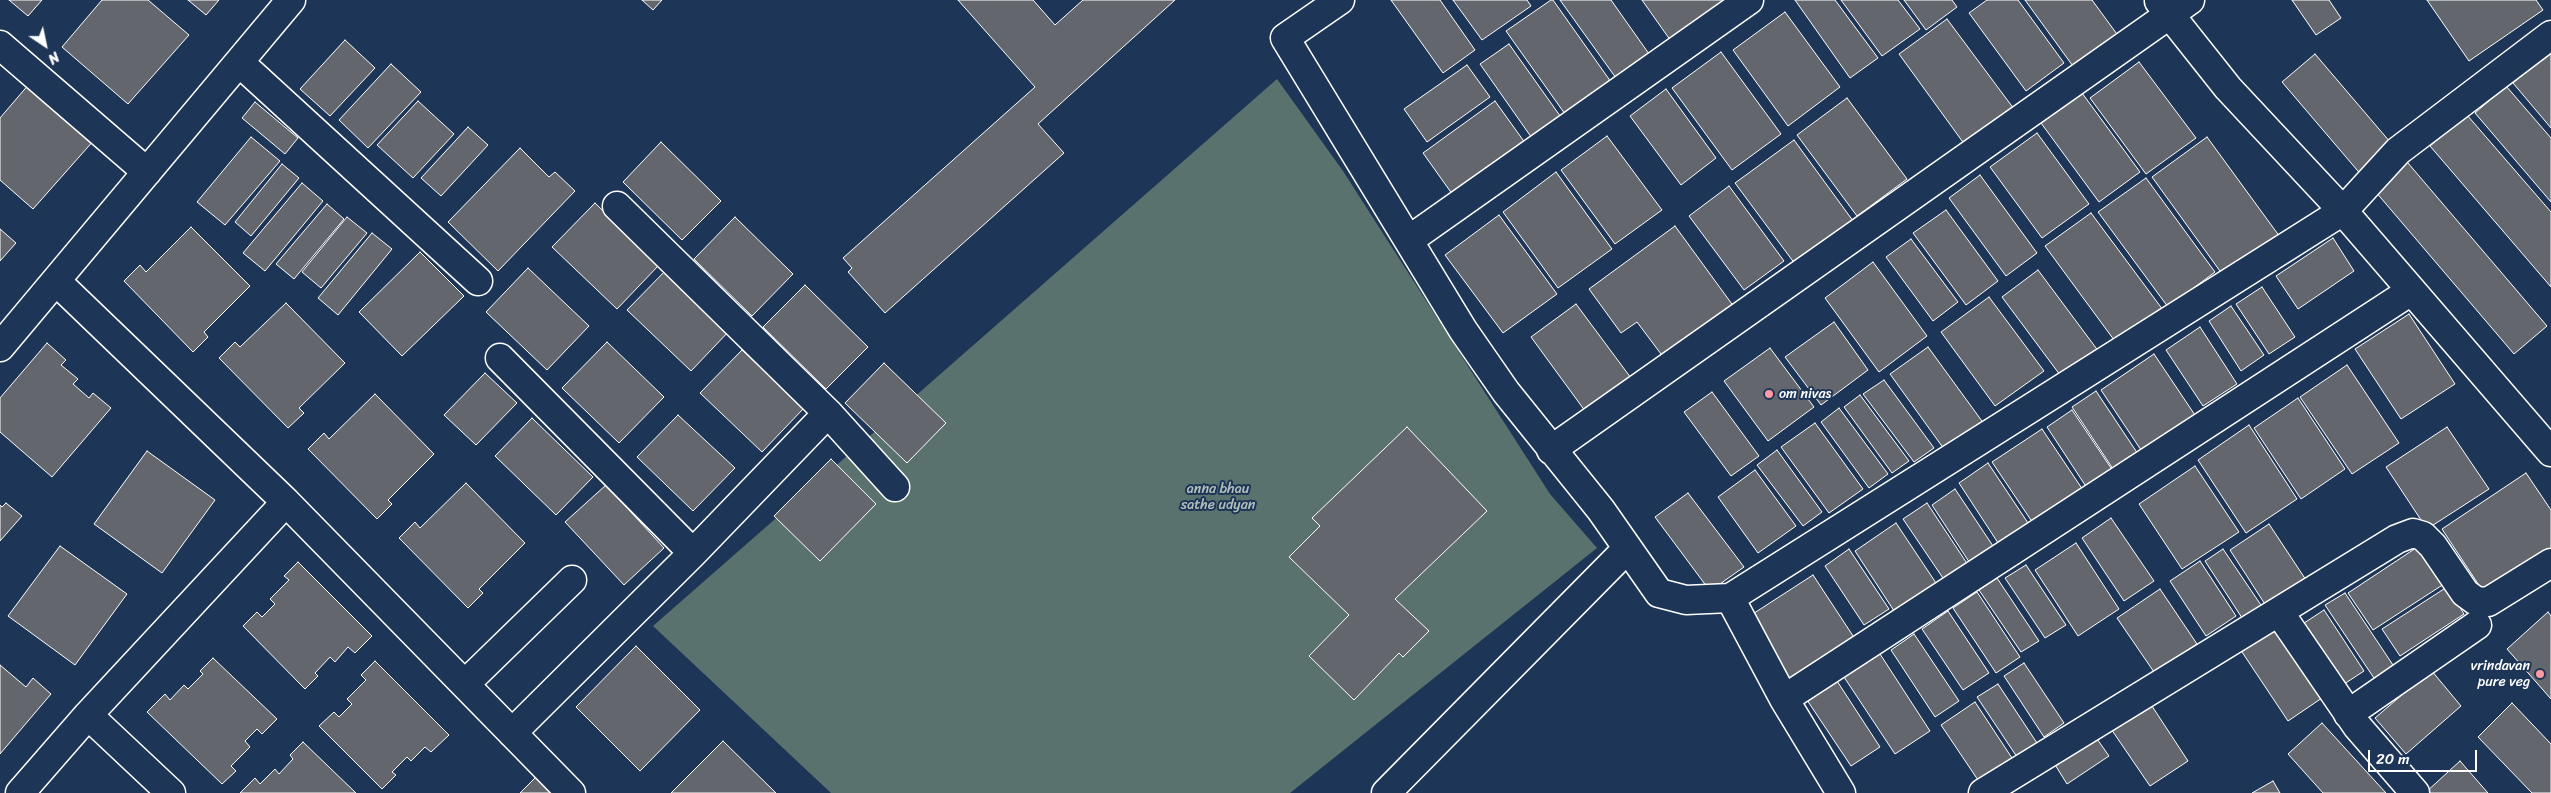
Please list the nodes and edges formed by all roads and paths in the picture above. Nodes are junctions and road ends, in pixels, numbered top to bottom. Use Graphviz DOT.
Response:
graph roads {
  1 [pos="291,0"];
  2 [pos="1340,0"];
  3 [pos="1749,0"];
  4 [pos="2172,5"];
  5 [pos="2551,35"];
  6 [pos="0,45"];
  7 [pos="240,63"];
  8 [pos="147,172"];
  9 [pos="617,206"];
  10 [pos="2342,212"];
  11 [pos="1409,240"];
  12 [pos="56,280"];
  13 [pos="478,281"];
  14 [pos="2411,291"];
  15 [pos="0,347"];
  16 [pos="500,358"];
  17 [pos="828,413"];
  18 [pos="1551,450"];
  19 [pos="2551,452"];
  20 [pos="895,487"];
  21 [pos="286,502"];
  22 [pos="1626,550"];
  23 [pos="693,553"];
  24 [pos="2551,563"];
  25 [pos="572,580"];
  26 [pos="1730,598"];
  27 [pos="2279,612"];
  28 [pos="2477,625"];
  29 [pos="465,684"];
  30 [pos="1784,699"];
  31 [pos="2348,714"];
  32 [pos="88,715"];
  33 [pos="512,733"];
  34 [pos="20,793"];
  35 [pos="171,793"];
  36 [pos="572,793"];
  37 [pos="1386,793"];
  38 [pos="1842,793"];
  39 [pos="1983,793"];
  40 [pos="2415,793"];
  1 -- 7 [label="street"];
  2 -- 11 [label="street"];
  3 -- 11 [label="street"];
  4 -- 10 [label="street"];
  4 -- 18 [label="street"];
  5 -- 10 [label="street"];
  6 -- 8 [label="street"];
  7 -- 8 [label="street"];
  7 -- 13 [label="street"];
  8 -- 12 [label="street"];
  9 -- 17 [label="street"];
  10 -- 14 [label="street"];
  10 -- 26 [label="street"];
  11 -- 18 [label="street"];
  12 -- 15 [label="street"];
  12 -- 21 [label="street"];
  14 -- 19 [label="street"];
  14 -- 30 [label="street"];
  16 -- 23 [label="street"];
  17 -- 20 [label="street"];
  17 -- 23 [label="street"];
  18 -- 22 [label="street"];
  21 -- 29 [label="street"];
  21 -- 32 [label="street"];
  22 -- 26 [label="street"];
  22 -- 37 [label="street"];
  23 -- 33 [label="street"];
  24 -- 27 [label="street"];
  25 -- 29 [label="street"];
  26 -- 30 [label="street"];
  27 -- 31 [label="street"];
  27 -- 39 [label="street"];
  28 -- 31 [label="street"];
  29 -- 33 [label="street"];
  30 -- 38 [label="street"];
  31 -- 40 [label="street"];
  32 -- 34 [label="street"];
  32 -- 35 [label="street"];
  33 -- 36 [label="street"];
}
